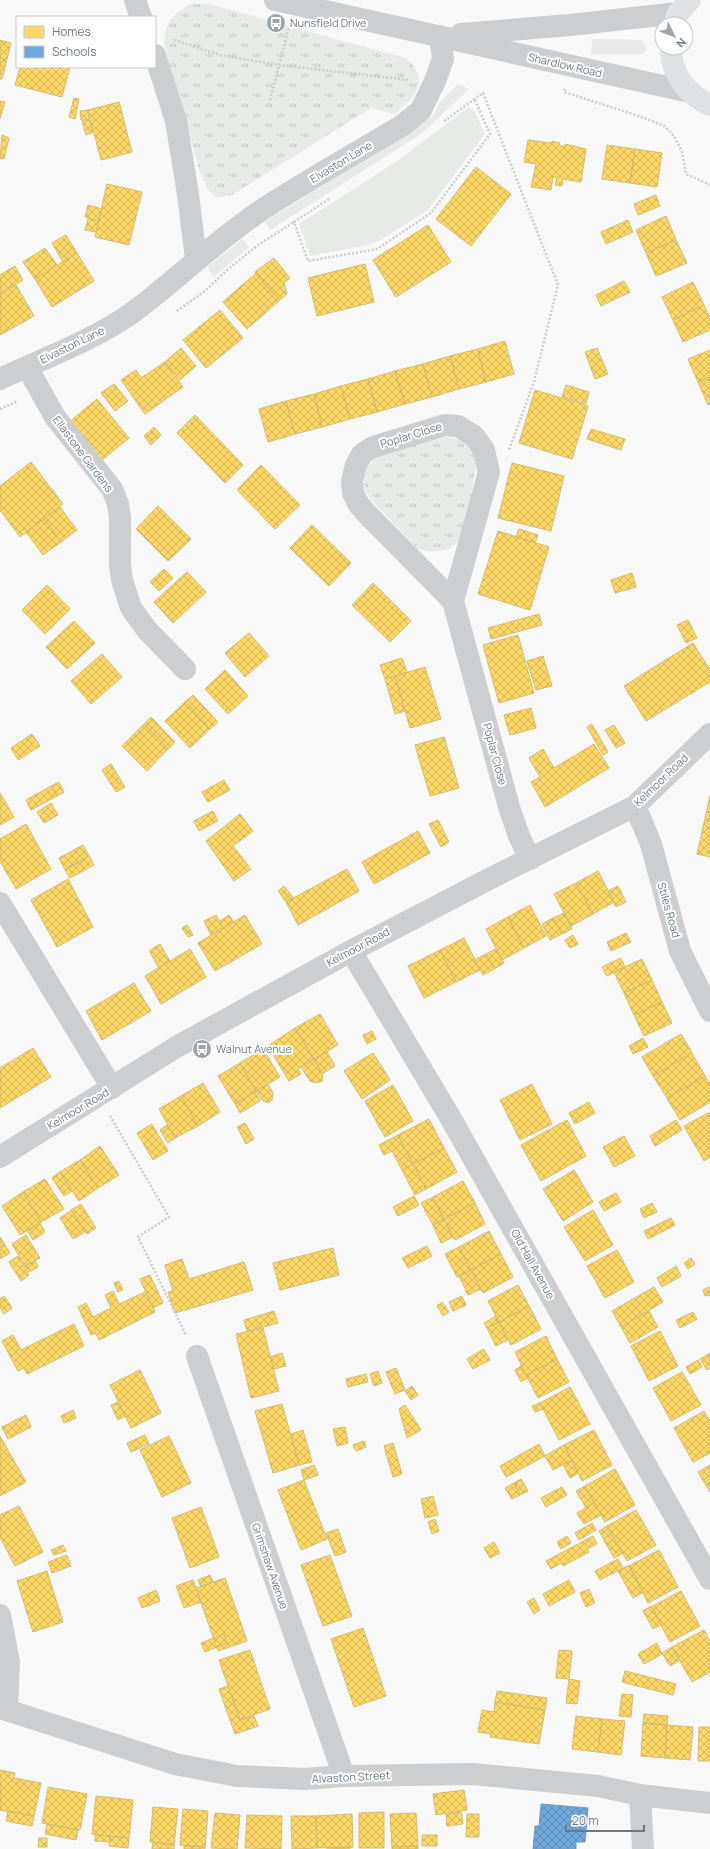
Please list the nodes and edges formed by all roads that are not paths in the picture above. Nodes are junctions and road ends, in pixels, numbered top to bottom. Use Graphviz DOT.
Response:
graph roads {
  1 [pos="135,0"];
  2 [pos="285,2"];
  3 [pos="681,12"];
  4 [pos="141,16"];
  5 [pos="440,36"];
  6 [pos="672,56"];
  7 [pos="156,58"];
  8 [pos="690,92"];
  9 [pos="710,105"];
  10 [pos="196,259"];
  11 [pos="26,367"];
  12 [pos="0,379"];
  13 [pos="453,601"];
  14 [pos="185,668"];
  15 [pos="710,734"];
  16 [pos="635,806"];
  17 [pos="530,859"];
  18 [pos="0,903"];
  19 [pos="351,951"];
  20 [pos="710,1011"];
  21 [pos="105,1093"];
  22 [pos="0,1157"];
  23 [pos="197,1356"];
  24 [pos="710,1579"];
  25 [pos="0,1615"];
  26 [pos="3,1708"];
  27 [pos="344,1776"];
  28 [pos="640,1795"];
  29 [pos="710,1803"];
  30 [pos="639,1846"];
  1 -- 4 [label="street"];
  2 -- 5 [label="street, Shardlow Road"];
  3 -- 5 [label="street, Shardlow Road"];
  5 -- 8 [label="street, Shardlow Road"];
  5 -- 10 [label="street, Elvaston Lane"];
  6 -- 8 [label="highway"];
  7 -- 10 [label="street"];
  8 -- 9 [label="highway"];
  10 -- 11 [label="street, Elvaston Lane"];
  11 -- 12 [label="street, Elvaston Lane"];
  11 -- 14 [label="street, Ellastone Gardens"];
  13 -- 13 [label="street, Poplar Close"];
  13 -- 17 [label="street, Poplar Close"];
  15 -- 16 [label="street, Kelmoor Road"];
  16 -- 17 [label="street, Kelmoor Road"];
  16 -- 20 [label="street, Stiles Road"];
  17 -- 19 [label="street, Kelmoor Road"];
  18 -- 21 [label="street"];
  19 -- 21 [label="street, Kelmoor Road"];
  19 -- 24 [label="street, Old Hall Avenue"];
  21 -- 22 [label="street, Kelmoor Road"];
  23 -- 27 [label="street, Grimshaw Avenue"];
  25 -- 26 [label="street"];
  26 -- 27 [label="street, Alvaston Street"];
  27 -- 28 [label="street, Alvaston Street"];
  28 -- 29 [label="street, Alvaston Street"];
  28 -- 30 [label="street"];
}
